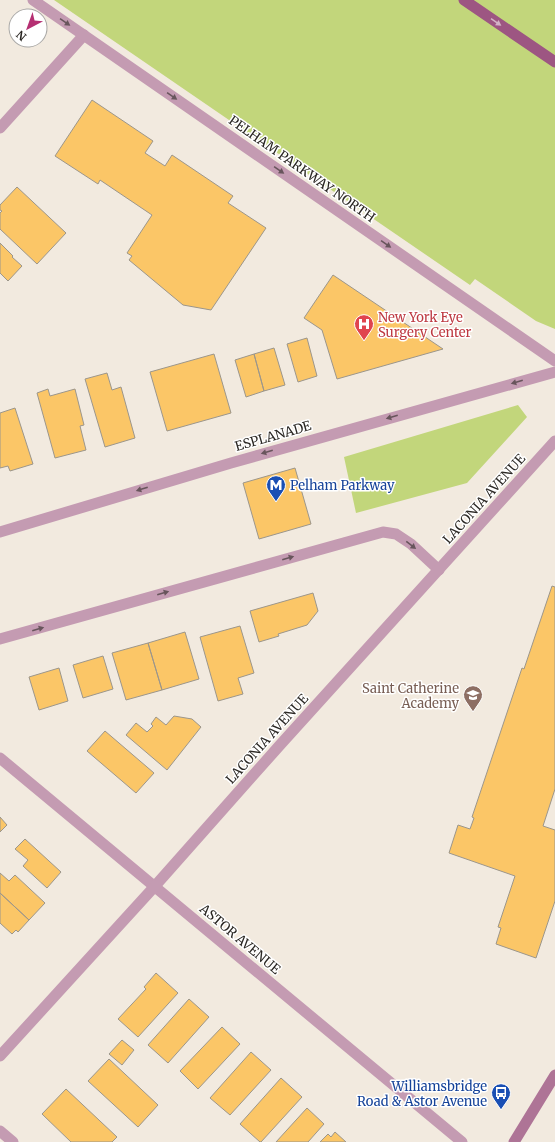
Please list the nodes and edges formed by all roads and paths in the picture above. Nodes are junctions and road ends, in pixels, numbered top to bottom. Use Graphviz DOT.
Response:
graph roads {
  1 [pos="33,0"];
  2 [pos="464,0"];
  3 [pos="84,35"];
  4 [pos="555,62"];
  5 [pos="0,128"];
  6 [pos="555,361"];
  7 [pos="555,372"];
  8 [pos="555,441"];
  9 [pos="0,532"];
  10 [pos="439,570"];
  11 [pos="0,639"];
  12 [pos="0,758"];
  13 [pos="155,886"];
  14 [pos="0,1056"];
  15 [pos="555,1075"];
  16 [pos="0,1131"];
  17 [pos="13,1142"];
  18 [pos="462,1142"];
  19 [pos="514,1142"];
  1 -- 3 [label="street, PELHAM PARKWAY NORTH, one-way"];
  2 -- 4 [label="main road, one-way"];
  3 -- 5 [label="street"];
  3 -- 6 [label="street, PELHAM PARKWAY NORTH, one-way"];
  7 -- 9 [label="street, ESPLANADE, one-way"];
  8 -- 10 [label="street, LACONIA AVENUE"];
  11 -- 10 [label="street, one-way"];
  10 -- 13 [label="street, LACONIA AVENUE"];
  12 -- 13 [label="street, ASTOR AVENUE"];
  13 -- 14 [label="street, LACONIA AVENUE"];
  13 -- 18 [label="street, ASTOR AVENUE"];
  15 -- 19 [label="main road"];
  16 -- 17 [label="street"];
}
